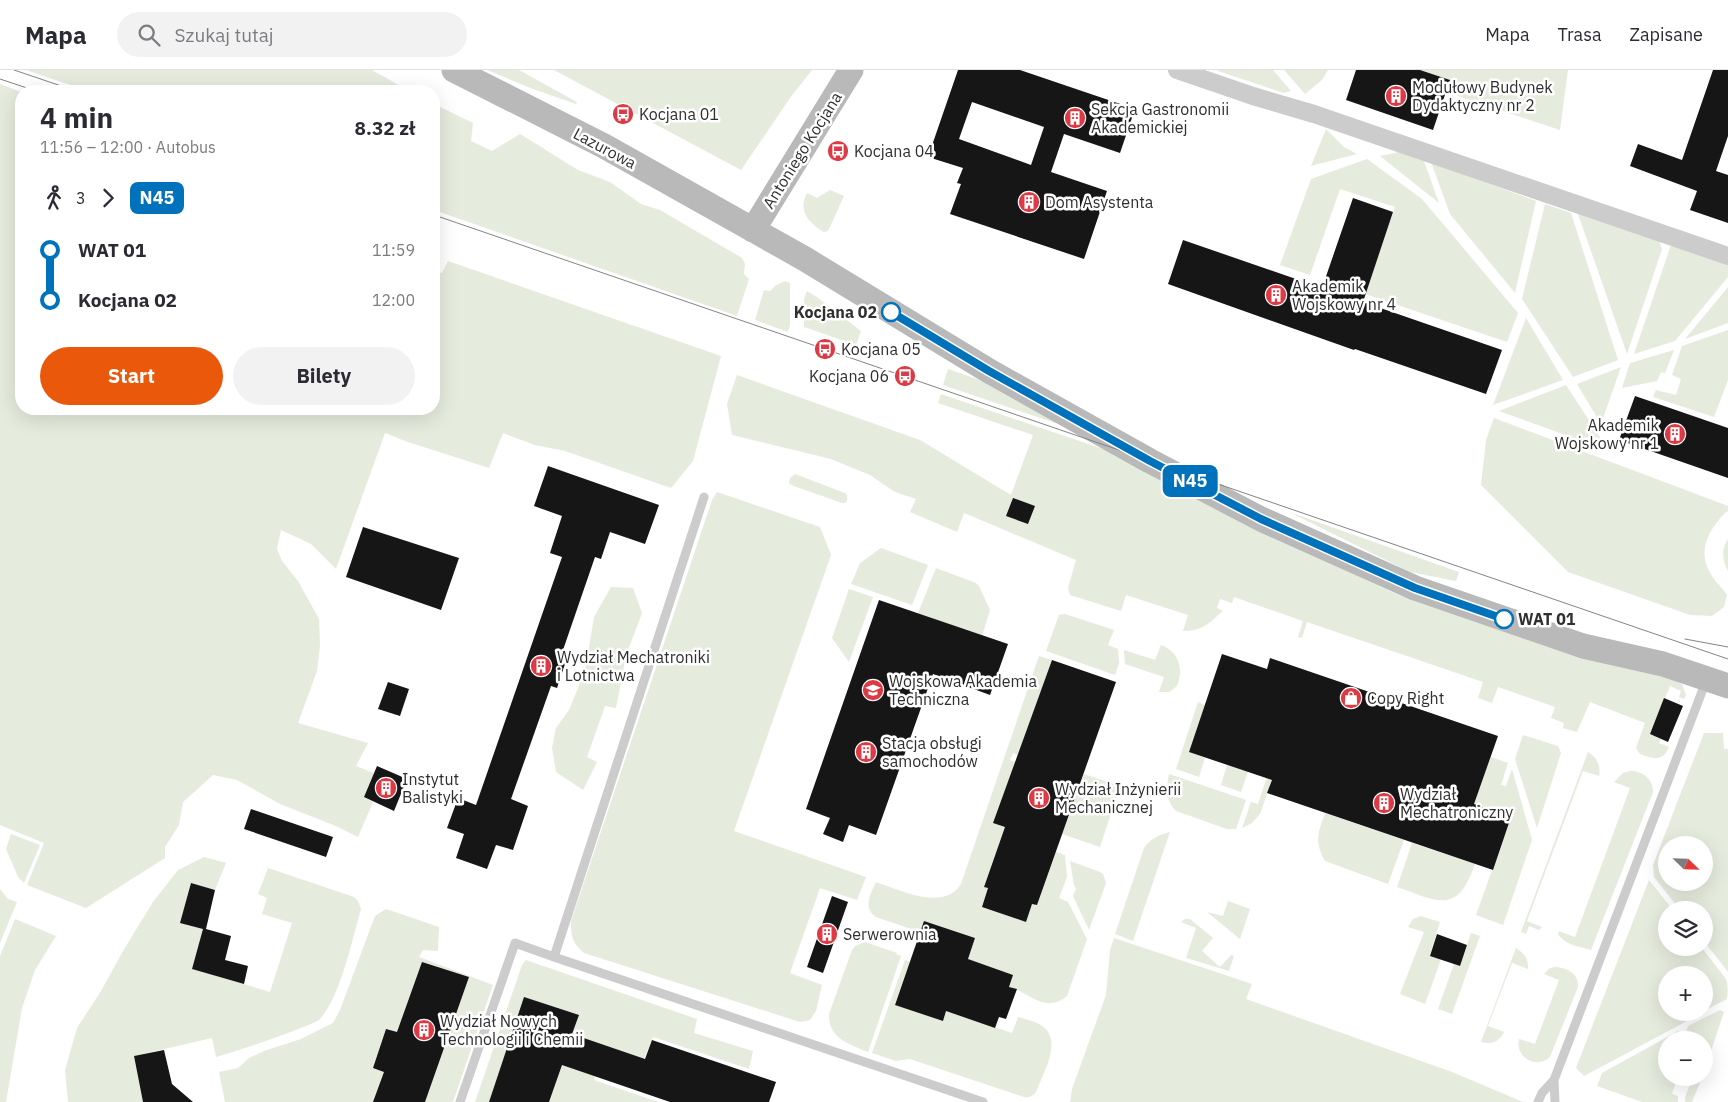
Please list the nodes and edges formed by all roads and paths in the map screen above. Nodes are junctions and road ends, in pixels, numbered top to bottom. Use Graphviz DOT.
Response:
graph roads {
  1 [pos="454,70"];
  2 [pos="851,70"];
  3 [pos="1176,70"];
  4 [pos="753,230"];
  5 [pos="1728,256"];
  6 [pos="704,497"];
  7 [pos="1718,682"];
  8 [pos="554,957"];
  9 [pos="1554,1080"];
  10 [pos="460,1102"];
  11 [pos="983,1102"];
  12 [pos="1538,1102"];
  13 [pos="1555,1102"];
  1 -- 4 [label="street, Lazurowa"];
  2 -- 4 [label="street, Antoniego Kocjana"];
  3 -- 5 [label="street"];
  4 -- 7 [label="street, Lazurowa"];
  6 -- 8 [label="lane"];
  7 -- 9 [label="lane"];
  8 -- 10 [label="lane"];
  8 -- 11 [label="lane"];
  9 -- 12 [label="lane"];
  9 -- 13 [label="lane"];
}
